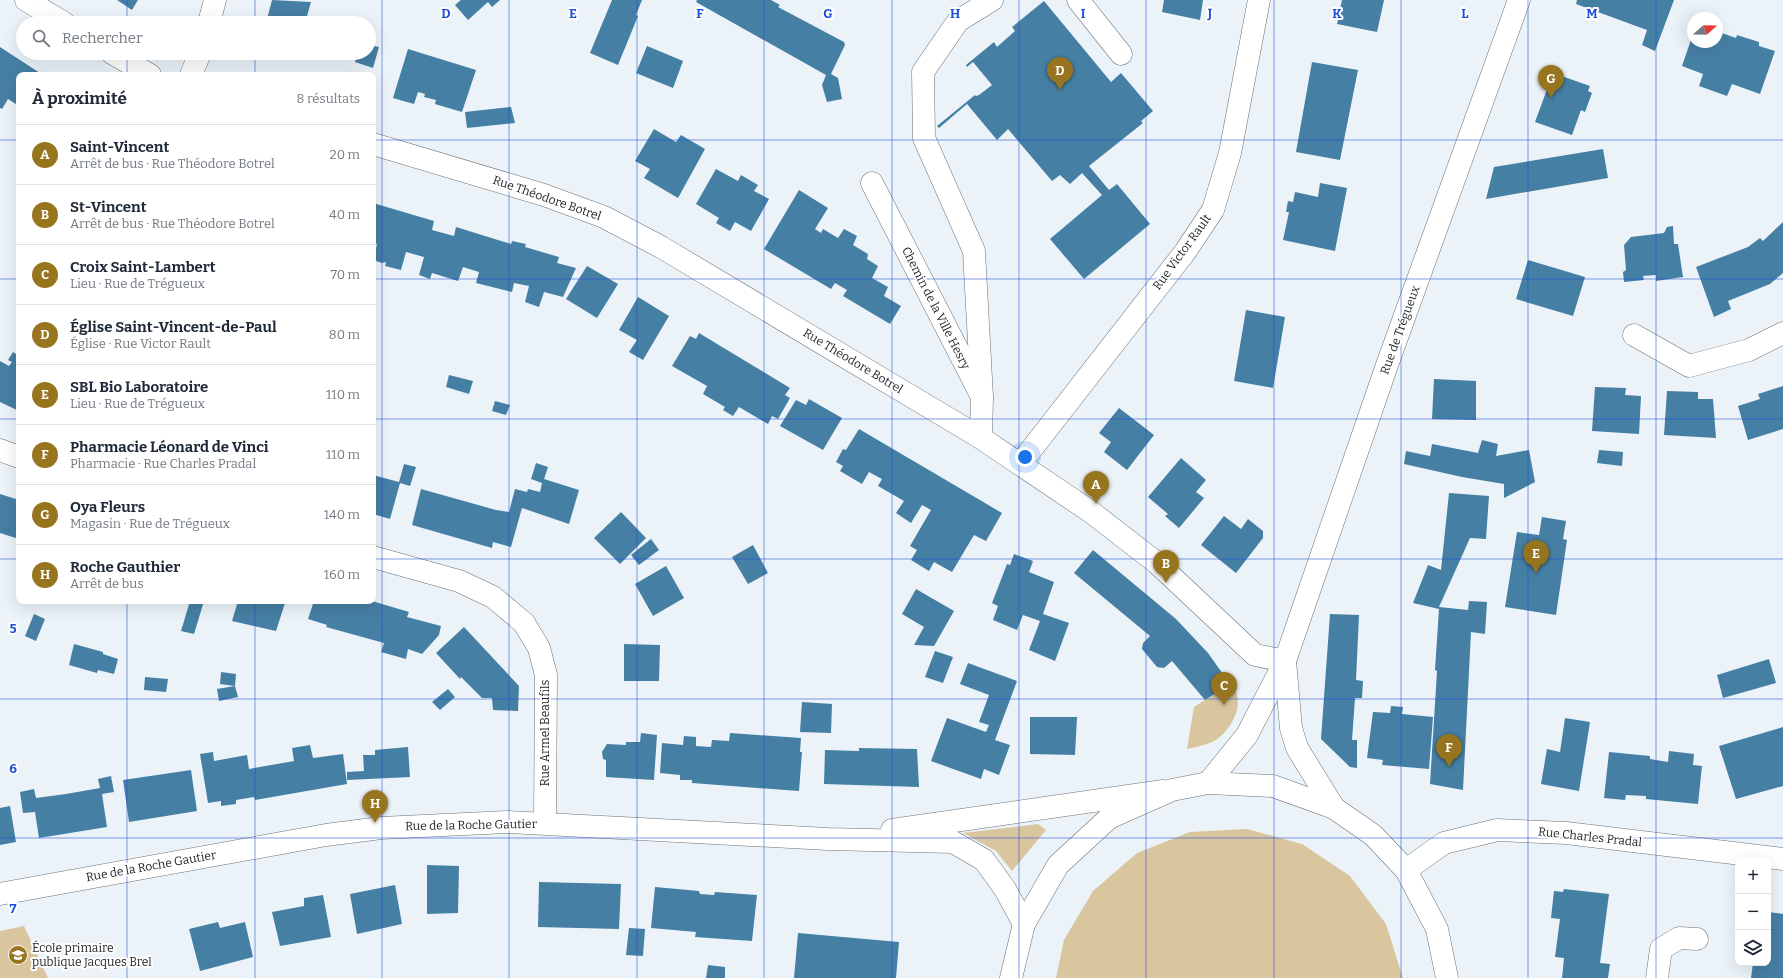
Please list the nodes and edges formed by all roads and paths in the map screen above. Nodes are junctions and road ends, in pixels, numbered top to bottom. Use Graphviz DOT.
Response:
graph roads {
  1 [pos="26,0"];
  2 [pos="216,0"];
  3 [pos="992,0"];
  4 [pos="1078,0"];
  5 [pos="1259,0"];
  6 [pos="1519,0"];
  7 [pos="52,16"];
  8 [pos="211,16"];
  9 [pos="1121,54"];
  10 [pos="124,60"];
  11 [pos="197,60"];
  12 [pos="145,72"];
  13 [pos="192,72"];
  14 [pos="376,145"];
  15 [pos="872,184"];
  16 [pos="1783,333"];
  17 [pos="1634,335"];
  18 [pos="982,396"];
  19 [pos="981,438"];
  20 [pos="0,450"];
  21 [pos="16,456"];
  22 [pos="1020,464"];
  23 [pos="376,558"];
  24 [pos="1285,661"];
  25 [pos="1208,783"];
  26 [pos="1172,790"];
  27 [pos="1334,808"];
  28 [pos="545,823"];
  29 [pos="828,839"];
  30 [pos="1783,859"];
  31 [pos="1406,870"];
  32 [pos="0,894"];
  33 [pos="1024,924"];
  34 [pos="1697,939"];
  35 [pos="1011,978"];
  36 [pos="1447,978"];
  37 [pos="1657,978"];
  1 -- 7 [label="street"];
  2 -- 8 [label="street"];
  3 -- 18 [label="street"];
  4 -- 9 [label="street"];
  5 -- 22 [label="street, Rue Victor Rault"];
  6 -- 24 [label="street, Rue de Trégueux"];
  10 -- 12 [label="street"];
  11 -- 13 [label="street"];
  14 -- 19 [label="street, Rue Théodore Botrel"];
  15 -- 18 [label="street, Chemin de la Ville Hesry"];
  16 -- 17 [label="street"];
  18 -- 19 [label="street, Chemin de la Ville Hesry"];
  19 -- 22 [label="street, Rue Théodore Botrel"];
  20 -- 21 [label="street"];
  22 -- 24 [label="street, Rue Théodore Botrel"];
  23 -- 28 [label="street, Rue Armel Beaufils"];
  24 -- 25 [label="street, Rue de Trégueux"];
  24 -- 27 [label="street, Rue de Trégueux"];
  25 -- 26 [label="street"];
  25 -- 27 [label="street"];
  26 -- 29 [label="street"];
  26 -- 33 [label="street"];
  27 -- 31 [label="street"];
  28 -- 29 [label="street, Rue de la Roche Gautier"];
  28 -- 32 [label="street, Rue de la Roche Gautier"];
  29 -- 33 [label="street"];
  30 -- 31 [label="street, Rue Charles Pradal"];
  31 -- 36 [label="street"];
  33 -- 35 [label="street"];
  34 -- 37 [label="street"];
}
